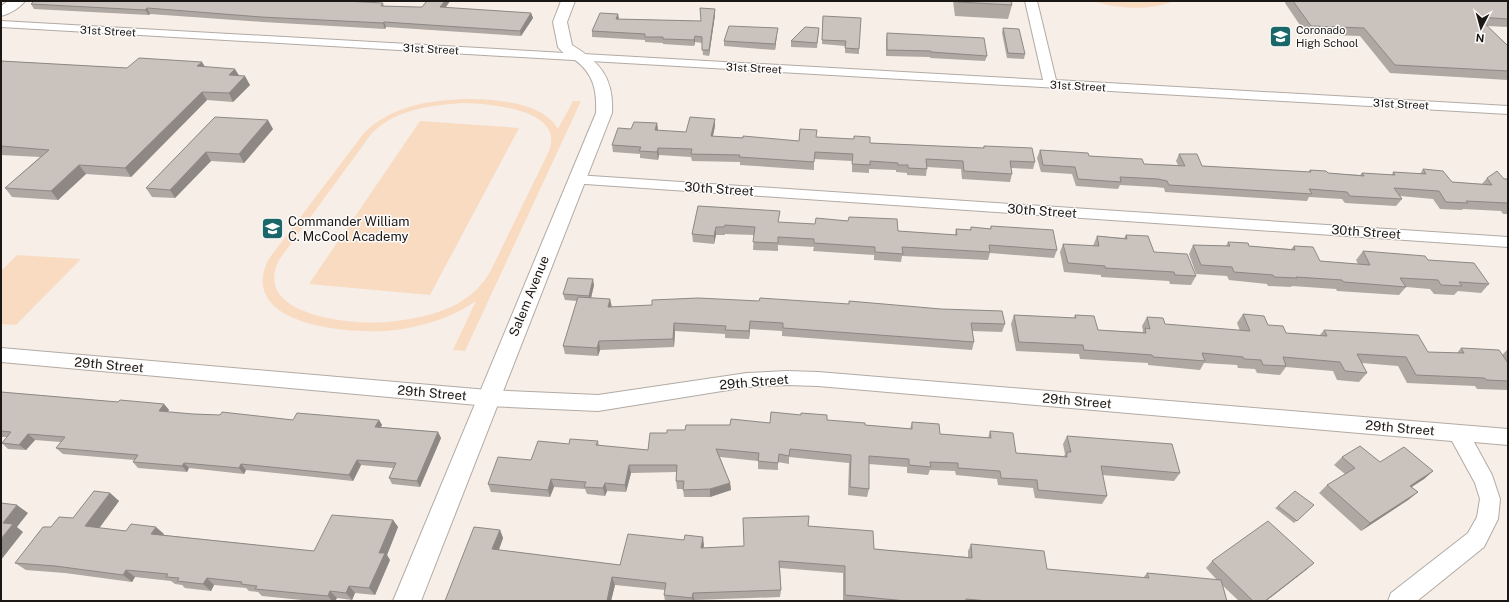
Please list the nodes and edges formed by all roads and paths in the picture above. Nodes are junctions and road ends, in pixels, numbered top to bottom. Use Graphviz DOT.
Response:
graph roads {
  1 [pos="18,1"];
  2 [pos="568,1"];
  3 [pos="1031,1"];
  4 [pos="1,12"];
  5 [pos="1,24"];
  6 [pos="583,58"];
  7 [pos="1051,85"];
  8 [pos="1508,110"];
  9 [pos="576,180"];
  10 [pos="1508,242"];
  11 [pos="1,355"];
  12 [pos="488,398"];
  13 [pos="1458,433"];
  14 [pos="1508,437"];
  15 [pos="407,601"];
  16 [pos="1399,601"];
  1 -- 4 [label="main road"];
  2 -- 6 [label="street, Salem Avenue"];
  3 -- 7 [label="street"];
  5 -- 6 [label="street, 31st Street"];
  6 -- 7 [label="street, 31st Street"];
  6 -- 9 [label="street, Salem Avenue"];
  7 -- 8 [label="street, 31st Street"];
  9 -- 10 [label="street, 30th Street"];
  9 -- 12 [label="street, Salem Avenue"];
  11 -- 12 [label="street, 29th Street"];
  12 -- 13 [label="street, 29th Street"];
  12 -- 15 [label="street, Salem Avenue"];
  13 -- 14 [label="street, 29th Street"];
  13 -- 16 [label="street"];
}
